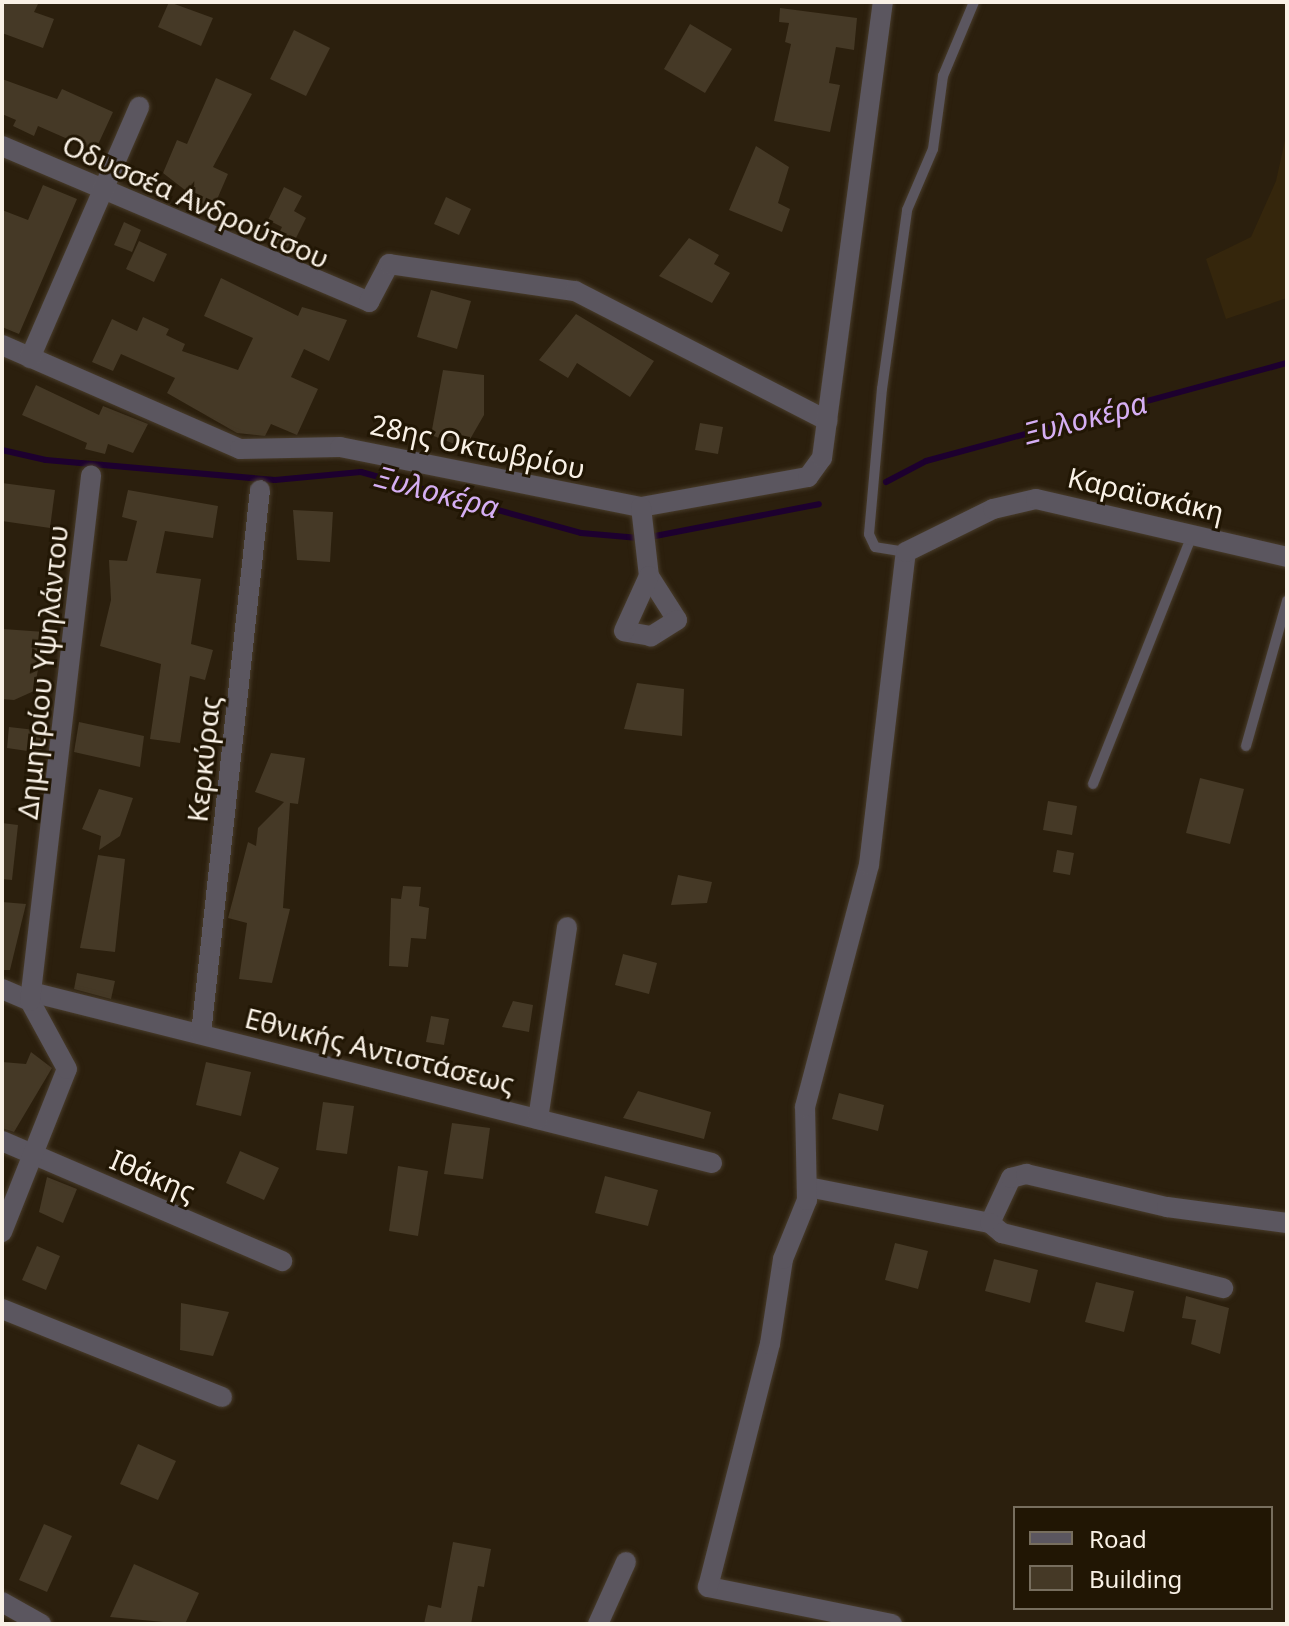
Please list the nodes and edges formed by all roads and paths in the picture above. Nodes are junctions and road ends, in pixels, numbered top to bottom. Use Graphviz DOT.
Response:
graph roads {
  1 [pos="883,2"];
  2 [pos="974,2"];
  3 [pos="139,107"];
  4 [pos="2,146"];
  5 [pos="103,190"];
  6 [pos="2,345"];
  7 [pos="30,358"];
  8 [pos="828,421"];
  9 [pos="91,476"];
  10 [pos="260,490"];
  11 [pos="641,507"];
  12 [pos="1193,533"];
  13 [pos="906,552"];
  14 [pos="1287,557"];
  15 [pos="649,576"];
  16 [pos="1287,601"];
  17 [pos="1246,746"];
  18 [pos="1093,784"];
  19 [pos="567,927"];
  20 [pos="2,989"];
  21 [pos="33,997"];
  22 [pos="201,1034"];
  23 [pos="538,1119"];
  24 [pos="2,1141"];
  25 [pos="33,1155"];
  26 [pos="712,1163"];
  27 [pos="808,1187"];
  28 [pos="990,1223"];
  29 [pos="1287,1223"];
  30 [pos="2,1232"];
  31 [pos="282,1261"];
  32 [pos="1223,1288"];
  33 [pos="2,1309"];
  34 [pos="222,1397"];
  35 [pos="626,1562"];
  36 [pos="2,1602"];
  37 [pos="41,1624"];
  38 [pos="598,1624"];
  39 [pos="892,1624"];
  1 -- 8 [label="street"];
  2 -- 13 [label="lane"];
  3 -- 5 [label="street"];
  4 -- 5 [label="street, Οδυσσέα Ανδρούτσου"];
  5 -- 7 [label="street"];
  5 -- 8 [label="street, Οδυσσέα Ανδρούτσου"];
  6 -- 7 [label="street, 28ης Οκτωβρίου"];
  7 -- 11 [label="street, 28ης Οκτωβρίου"];
  8 -- 11 [label="street, 28ης Οκτωβρίου"];
  9 -- 21 [label="street, Δημητρίου Υψηλάντου"];
  10 -- 22 [label="street, Κερκύρας"];
  11 -- 15 [label="street"];
  12 -- 13 [label="street, Καραϊσκάκη"];
  12 -- 14 [label="street, Καραϊσκάκη"];
  12 -- 18 [label="lane"];
  13 -- 27 [label="street"];
  16 -- 17 [label="lane"];
  19 -- 23 [label="street"];
  20 -- 21 [label="street, Εθνικής Αντιστάσεως"];
  21 -- 22 [label="street, Εθνικής Αντιστάσεως"];
  21 -- 25 [label="street"];
  22 -- 23 [label="street, Εθνικής Αντιστάσεως"];
  23 -- 26 [label="street, Εθνικής Αντιστάσεως"];
  24 -- 25 [label="street, Ιθάκης"];
  25 -- 30 [label="street"];
  25 -- 31 [label="street, Ιθάκης"];
  27 -- 28 [label="street"];
  27 -- 39 [label="street"];
  28 -- 29 [label="street"];
  28 -- 32 [label="street"];
  33 -- 34 [label="street"];
  35 -- 38 [label="street"];
  36 -- 37 [label="street"];
}
